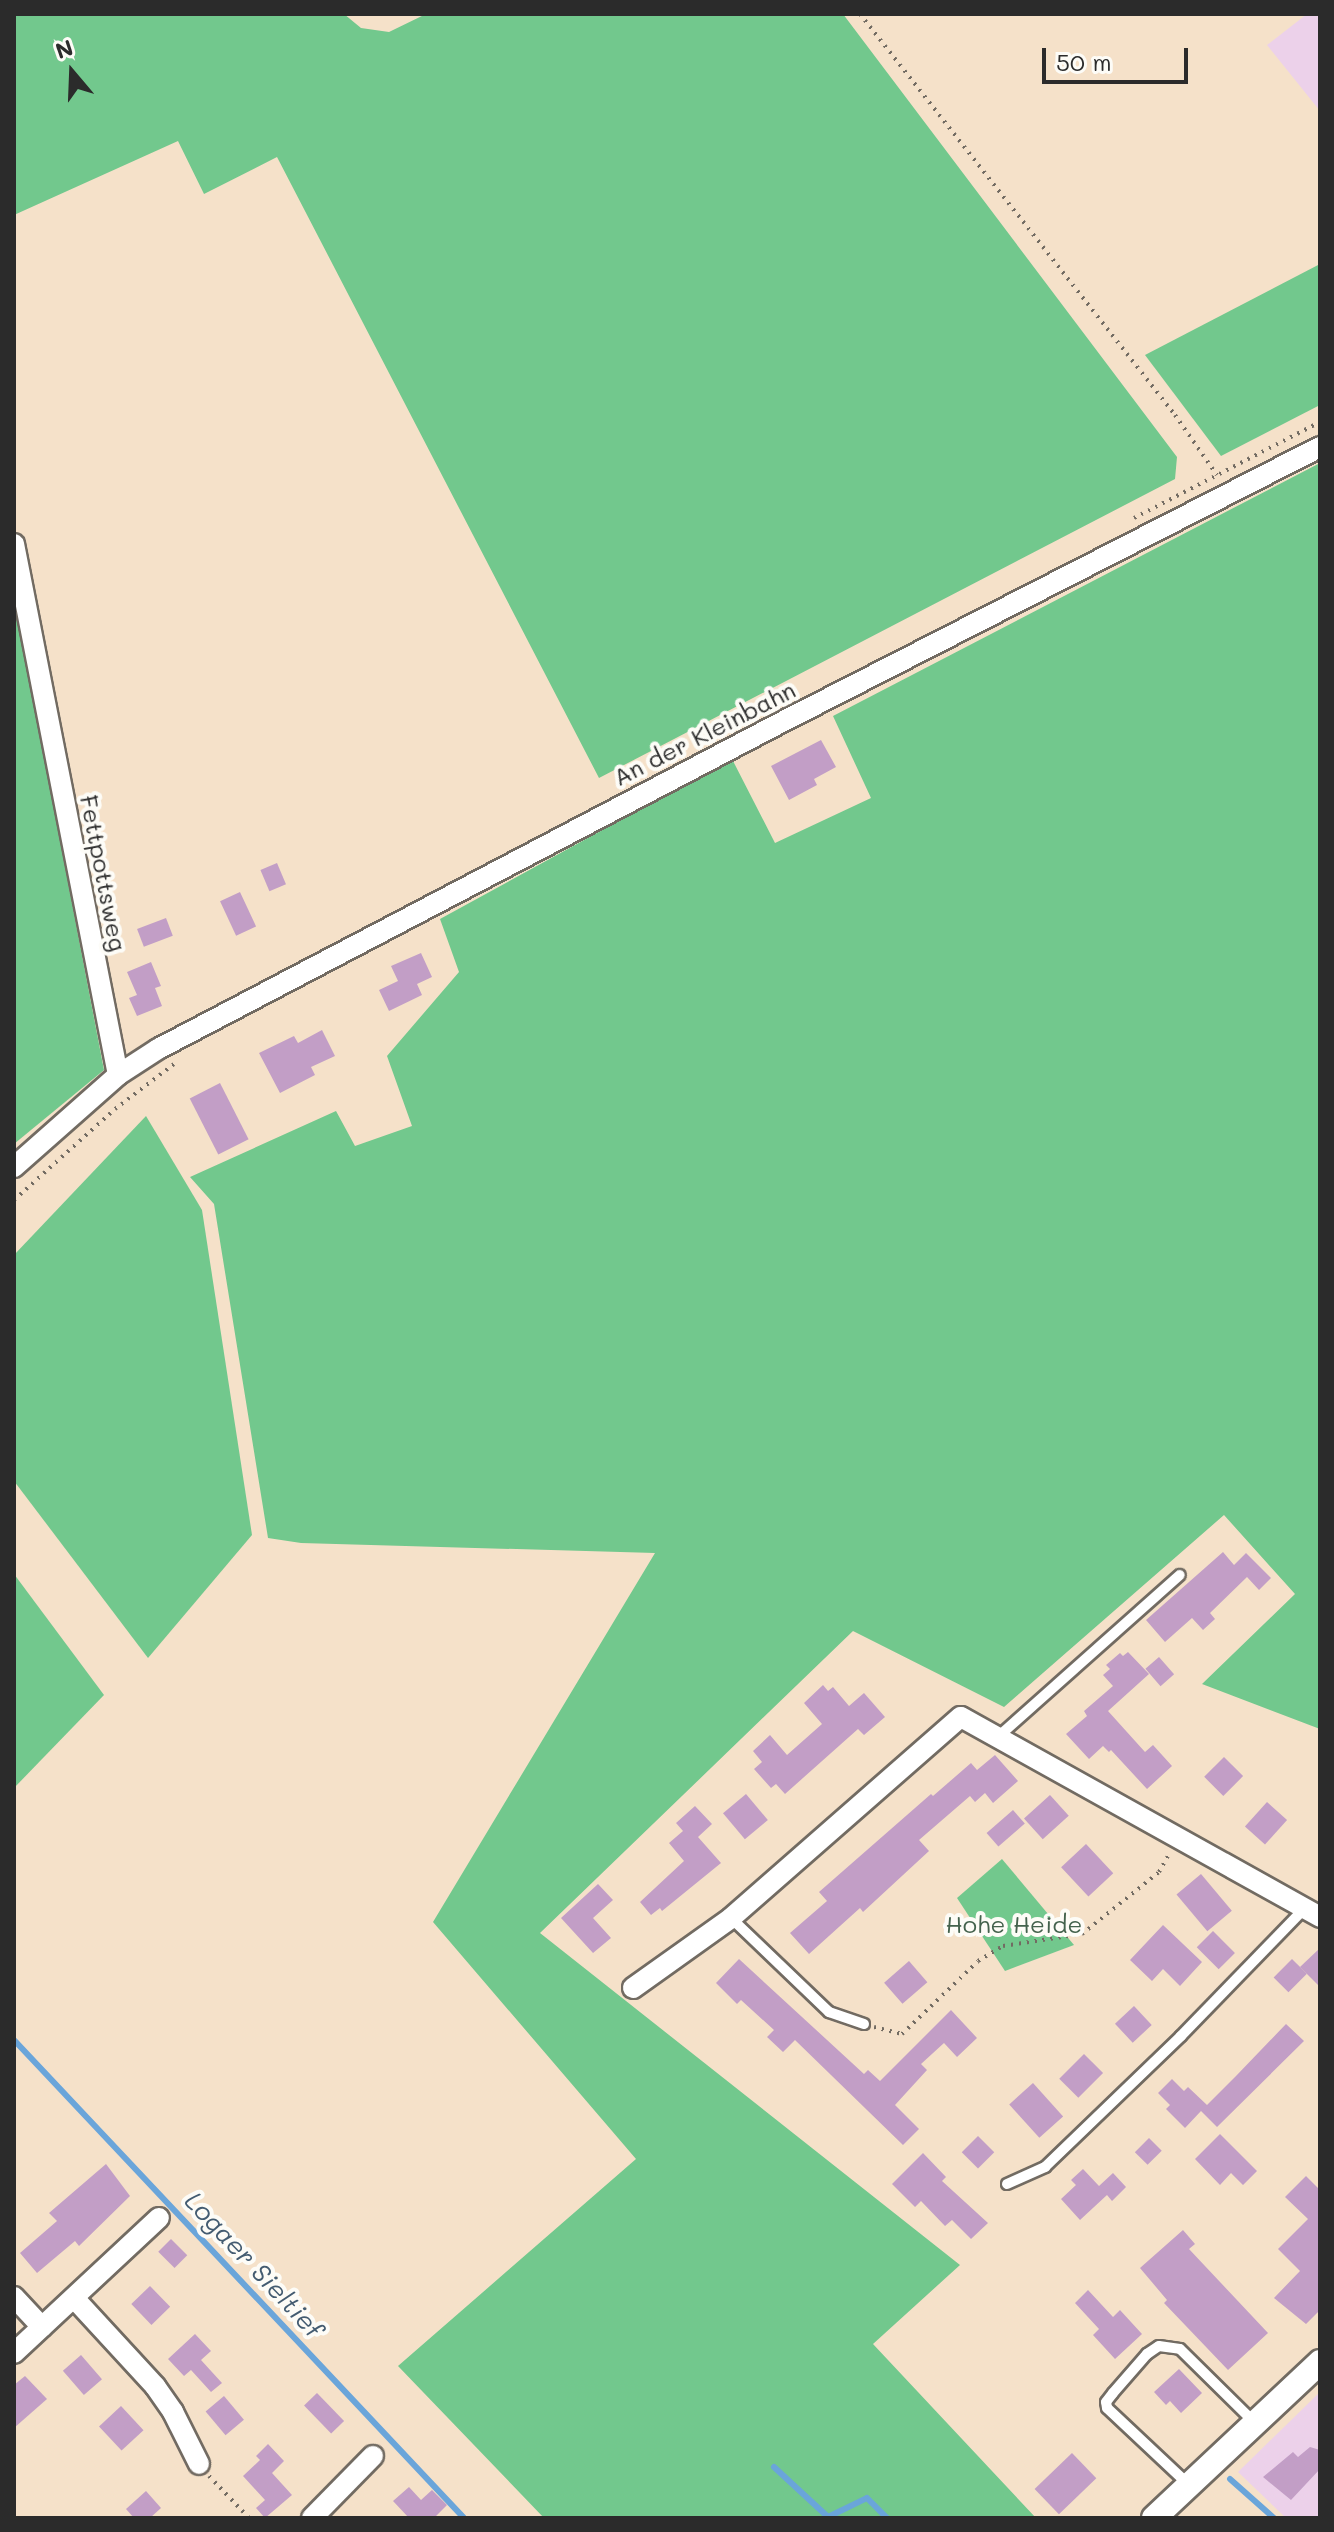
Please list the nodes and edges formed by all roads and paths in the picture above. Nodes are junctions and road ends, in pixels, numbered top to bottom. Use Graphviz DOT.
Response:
graph roads {
  1 [pos="860,14"];
  2 [pos="1320,447"];
  3 [pos="1231,493"];
  4 [pos="14,544"];
  5 [pos="185,1056"];
  6 [pos="118,1075"];
  7 [pos="14,1167"];
  8 [pos="14,1200"];
  9 [pos="1180,1575"];
  10 [pos="999,1736"];
  11 [pos="1176,1836"];
  12 [pos="1312,1913"];
  13 [pos="731,1918"];
  14 [pos="633,1988"];
  15 [pos="864,2024"];
  16 [pos="1007,2184"];
  17 [pos="159,2218"];
  18 [pos="14,2297"];
  19 [pos="74,2298"];
  20 [pos="42,2327"];
  21 [pos="14,2353"];
  22 [pos="1320,2362"];
  23 [pos="1255,2423"];
  24 [pos="373,2456"];
  25 [pos="199,2464"];
  26 [pos="1196,2479"];
  27 [pos="249,2518"];
  28 [pos="312,2518"];
  29 [pos="1154,2518"];
  1 -- 3 [label="path"];
  2 -- 3 [label="street, An der Kleinbahn"];
  3 -- 6 [label="street, An der Kleinbahn"];
  4 -- 6 [label="street, Fettpottsweg"];
  5 -- 8 [label="path"];
  6 -- 7 [label="street"];
  9 -- 10 [label="lane"];
  10 -- 11 [label="street"];
  10 -- 13 [label="street"];
  11 -- 12 [label="street"];
  11 -- 15 [label="path"];
  12 -- 16 [label="lane"];
  13 -- 14 [label="street"];
  13 -- 15 [label="lane"];
  17 -- 19 [label="street"];
  18 -- 20 [label="street"];
  19 -- 20 [label="street"];
  19 -- 25 [label="street"];
  20 -- 21 [label="street"];
  22 -- 23 [label="street"];
  23 -- 26 [label="street"];
  23 -- 26 [label="lane"];
  24 -- 28 [label="street"];
  25 -- 27 [label="path"];
  26 -- 29 [label="street"];
}
